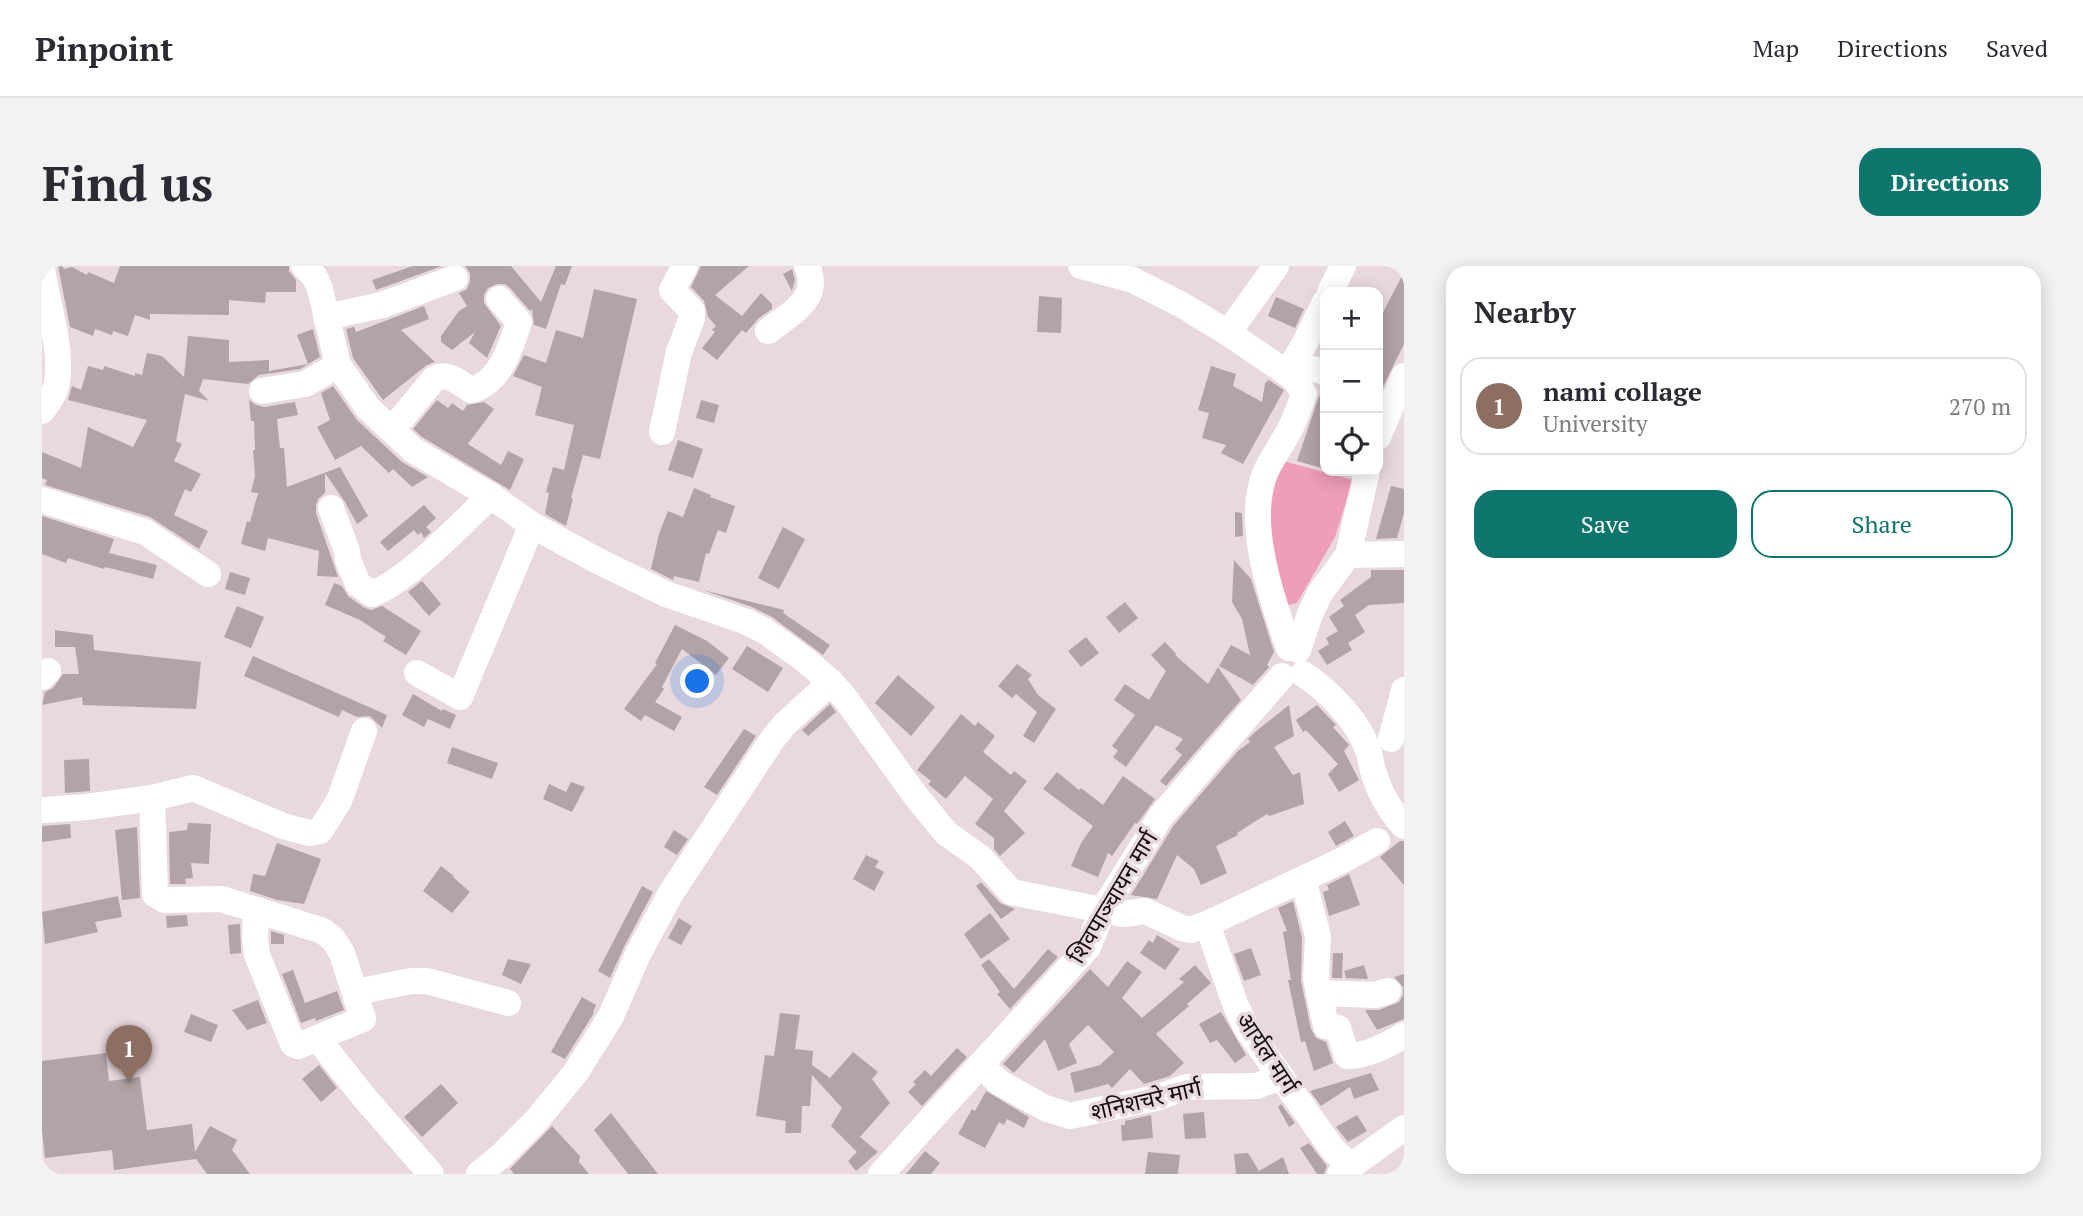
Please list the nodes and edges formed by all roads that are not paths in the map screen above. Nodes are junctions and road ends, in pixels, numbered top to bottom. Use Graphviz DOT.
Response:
graph roads {
  1 [pos="304,266"];
  2 [pos="685,266"];
  3 [pos="807,266"];
  4 [pos="1081,266"];
  5 [pos="1276,266"];
  6 [pos="1343,266"];
  7 [pos="42,268"];
  8 [pos="454,278"];
  9 [pos="1332,287"];
  10 [pos="499,299"];
  11 [pos="1320,313"];
  12 [pos="326,317"];
  13 [pos="768,331"];
  14 [pos="1228,333"];
  15 [pos="338,365"];
  16 [pos="1320,371"];
  17 [pos="1287,373"];
  18 [pos="1392,389"];
  19 [pos="262,391"];
  20 [pos="42,411"];
  21 [pos="1383,420"];
  22 [pos="393,430"];
  23 [pos="662,432"];
  24 [pos="1366,476"];
  25 [pos="491,496"];
  26 [pos="42,500"];
  27 [pos="331,508"];
  28 [pos="532,525"];
  29 [pos="1404,554"];
  30 [pos="1348,555"];
  31 [pos="208,574"];
  32 [pos="1293,662"];
  33 [pos="417,673"];
  34 [pos="831,682"];
  35 [pos="1404,690"];
  36 [pos="364,731"];
  37 [pos="1387,742"];
  38 [pos="152,798"];
  39 [pos="42,810"];
  40 [pos="1404,827"];
  41 [pos="1377,841"];
  42 [pos="1303,879"];
  43 [pos="256,910"];
  44 [pos="1103,910"];
  45 [pos="1207,924"];
  46 [pos="1378,989"];
  47 [pos="356,992"];
  48 [pos="1319,993"];
  49 [pos="508,1003"];
  50 [pos="1404,1035"];
  51 [pos="318,1039"];
  52 [pos="980,1065"];
  53 [pos="1281,1076"];
  54 [pos="1404,1128"];
  55 [pos="1348,1171"];
  56 [pos="431,1174"];
  57 [pos="479,1174"];
  58 [pos="881,1174"];
  1 -- 12 [label="street"];
  2 -- 23 [label="street"];
  3 -- 13 [label="street"];
  4 -- 14 [label="street"];
  5 -- 14 [label="street"];
  6 -- 9 [label="street"];
  7 -- 20 [label="street"];
  8 -- 12 [label="street"];
  10 -- 22 [label="street"];
  11 -- 17 [label="street"];
  12 -- 15 [label="street"];
  14 -- 17 [label="street"];
  15 -- 19 [label="street"];
  15 -- 22 [label="street"];
  16 -- 17 [label="street"];
  17 -- 32 [label="street"];
  18 -- 21 [label="street"];
  22 -- 25 [label="street"];
  24 -- 30 [label="street"];
  25 -- 27 [label="street"];
  25 -- 28 [label="street"];
  26 -- 31 [label="street"];
  28 -- 33 [label="street"];
  28 -- 34 [label="street"];
  29 -- 30 [label="street"];
  30 -- 32 [label="street"];
  32 -- 37 [label="street"];
  32 -- 44 [label="street, शिवपाञ्चायन मार्ग"];
  34 -- 44 [label="street"];
  34 -- 57 [label="street"];
  35 -- 37 [label="street"];
  36 -- 38 [label="street"];
  37 -- 40 [label="street"];
  38 -- 39 [label="street"];
  38 -- 43 [label="street"];
  41 -- 42 [label="street"];
  42 -- 45 [label="street"];
  42 -- 48 [label="street"];
  43 -- 47 [label="street"];
  43 -- 51 [label="street"];
  44 -- 45 [label="street"];
  44 -- 52 [label="street, शिवपाञ्चायन मार्ग"];
  45 -- 53 [label="street, आर्यल मार्ग"];
  46 -- 48 [label="street"];
  47 -- 49 [label="street"];
  47 -- 51 [label="street"];
  48 -- 50 [label="street"];
  51 -- 56 [label="street"];
  52 -- 53 [label="street, शनिशचरे मार्ग"];
  52 -- 58 [label="street, शिवपाञ्चायन मार्ग"];
  53 -- 55 [label="street, आर्यल मार्ग"];
  54 -- 55 [label="street"];
}
